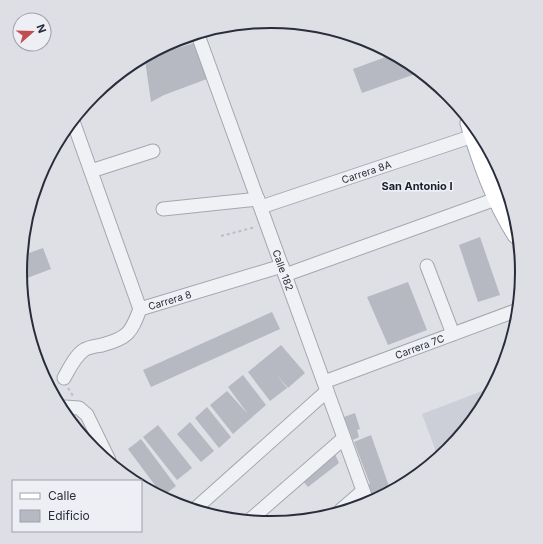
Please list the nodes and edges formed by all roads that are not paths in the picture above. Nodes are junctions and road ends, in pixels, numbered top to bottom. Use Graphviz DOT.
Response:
graph roads {
  1 [pos="199,38"];
  2 [pos="75,127"];
  3 [pos="471,130"];
  4 [pos="471,131"];
  5 [pos="153,151"];
  6 [pos="91,171"];
  7 [pos="496,199"];
  8 [pos="259,203"];
  9 [pos="163,209"];
  10 [pos="512,227"];
  11 [pos="427,266"];
  12 [pos="283,270"];
  13 [pos="140,309"];
  14 [pos="513,312"];
  15 [pos="453,334"];
  16 [pos="64,378"];
  17 [pos="326,386"];
  18 [pos="72,407"];
  19 [pos="344,438"];
  20 [pos="104,450"];
  21 [pos="364,490"];
  22 [pos="366,497"];
  23 [pos="347,505"];
  24 [pos="199,506"];
  25 [pos="255,516"];
  1 -- 8 [label="street, Calle 182"];
  2 -- 6 [label="street"];
  3 -- 8 [label="street, Carrera 8A"];
  4 -- 7 [label="main road"];
  5 -- 6 [label="street"];
  6 -- 13 [label="street"];
  7 -- 10 [label="main road"];
  7 -- 12 [label="street, Carrera 8"];
  8 -- 9 [label="street, Carrera 8A"];
  8 -- 12 [label="street, Calle 182"];
  11 -- 15 [label="street"];
  12 -- 13 [label="street, Carrera 8"];
  12 -- 17 [label="street, Calle 182"];
  13 -- 16 [label="street, Carrera 8"];
  14 -- 15 [label="street, Carrera 7C"];
  15 -- 17 [label="street, Carrera 7C"];
  17 -- 19 [label="street, Calle 182"];
  17 -- 24 [label="street, Carrera 7C"];
  18 -- 20 [label="street"];
  19 -- 21 [label="street, Calle 182"];
  19 -- 25 [label="street"];
  21 -- 22 [label="street, Calle 182"];
  21 -- 23 [label="street"];
}
